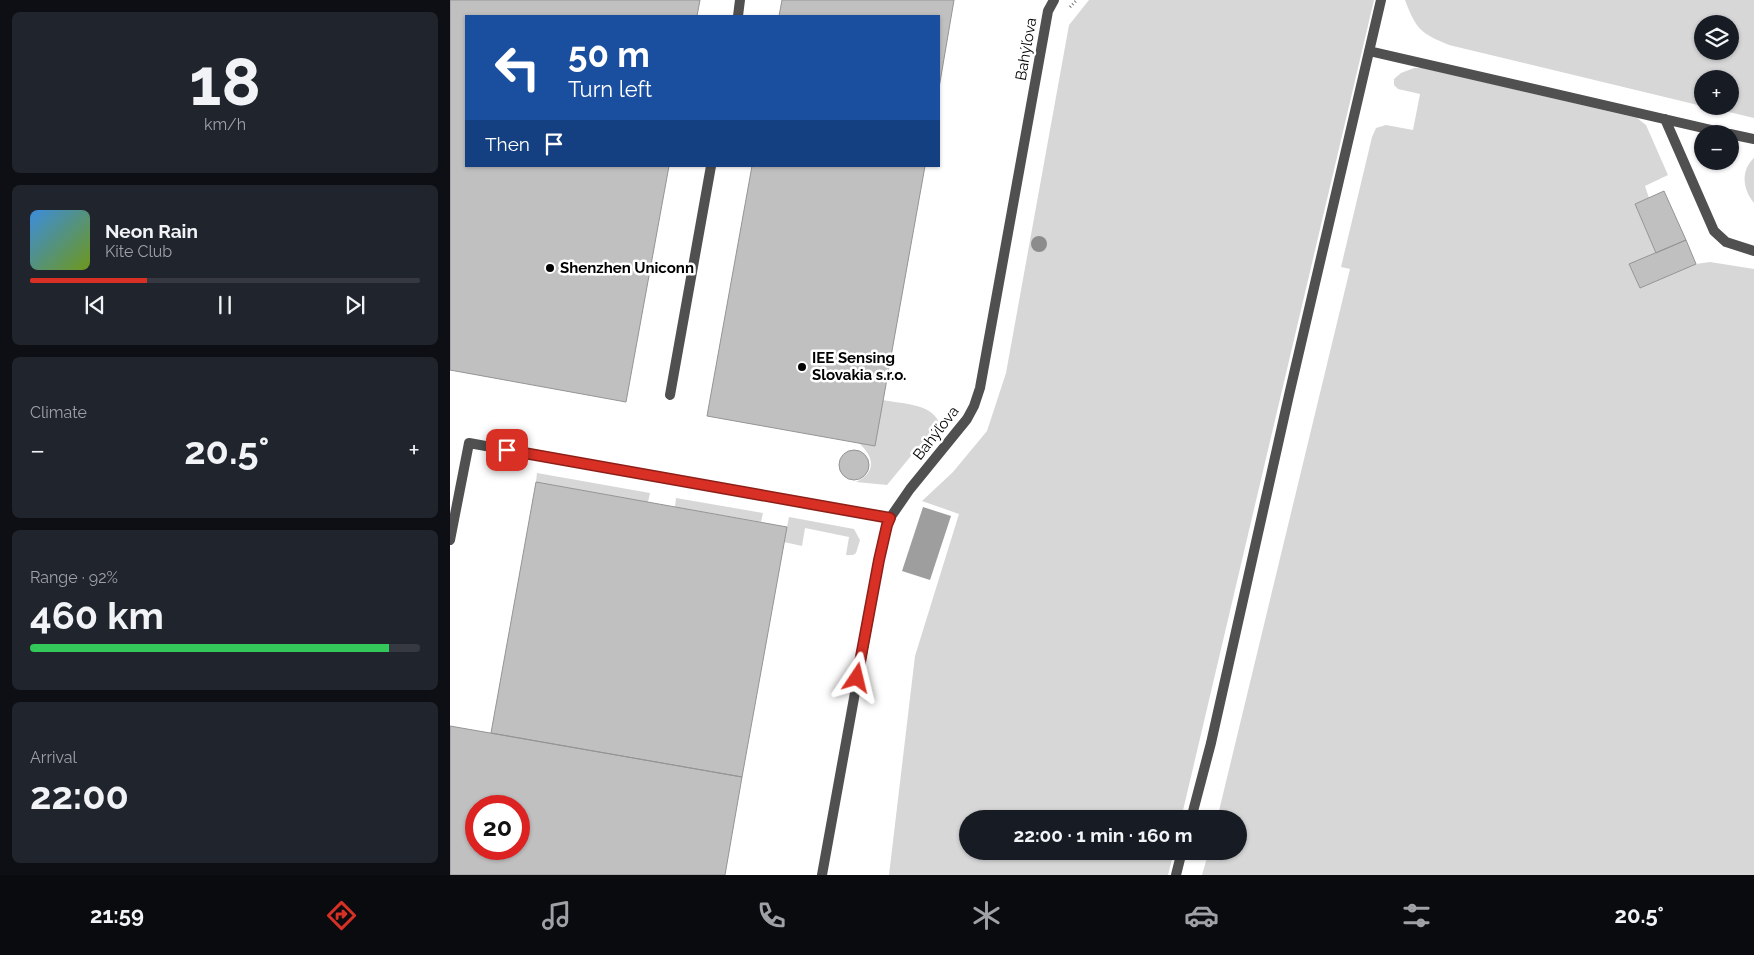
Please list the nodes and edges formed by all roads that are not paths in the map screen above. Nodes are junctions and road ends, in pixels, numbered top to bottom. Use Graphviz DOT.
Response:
graph roads {
  1 [pos="740,0"];
  2 [pos="1054,0"];
  3 [pos="1382,0"];
  4 [pos="1049,5"];
  5 [pos="738,15"];
  6 [pos="1369,52"];
  7 [pos="1665,119"];
  8 [pos="1694,126"];
  9 [pos="1739,136"];
  10 [pos="1754,139"];
  11 [pos="711,167"];
  12 [pos="1754,251"];
  13 [pos="670,395"];
  14 [pos="890,518"];
  15 [pos="450,540"];
  16 [pos="1193,810"];
  17 [pos="1180,860"];
  18 [pos="822,875"];
  19 [pos="1176,875"];
  1 -- 5 [label="lane"];
  2 -- 4 [label="lane, Bahýľova"];
  3 -- 6 [label="lane"];
  4 -- 14 [label="lane, Bahýľova"];
  6 -- 7 [label="lane"];
  6 -- 16 [label="lane"];
  7 -- 8 [label="lane"];
  7 -- 12 [label="lane"];
  9 -- 10 [label="lane"];
  11 -- 13 [label="lane"];
  14 -- 15 [label="lane"];
  14 -- 18 [label="lane, Bahýľova"];
  17 -- 19 [label="lane"];
}
